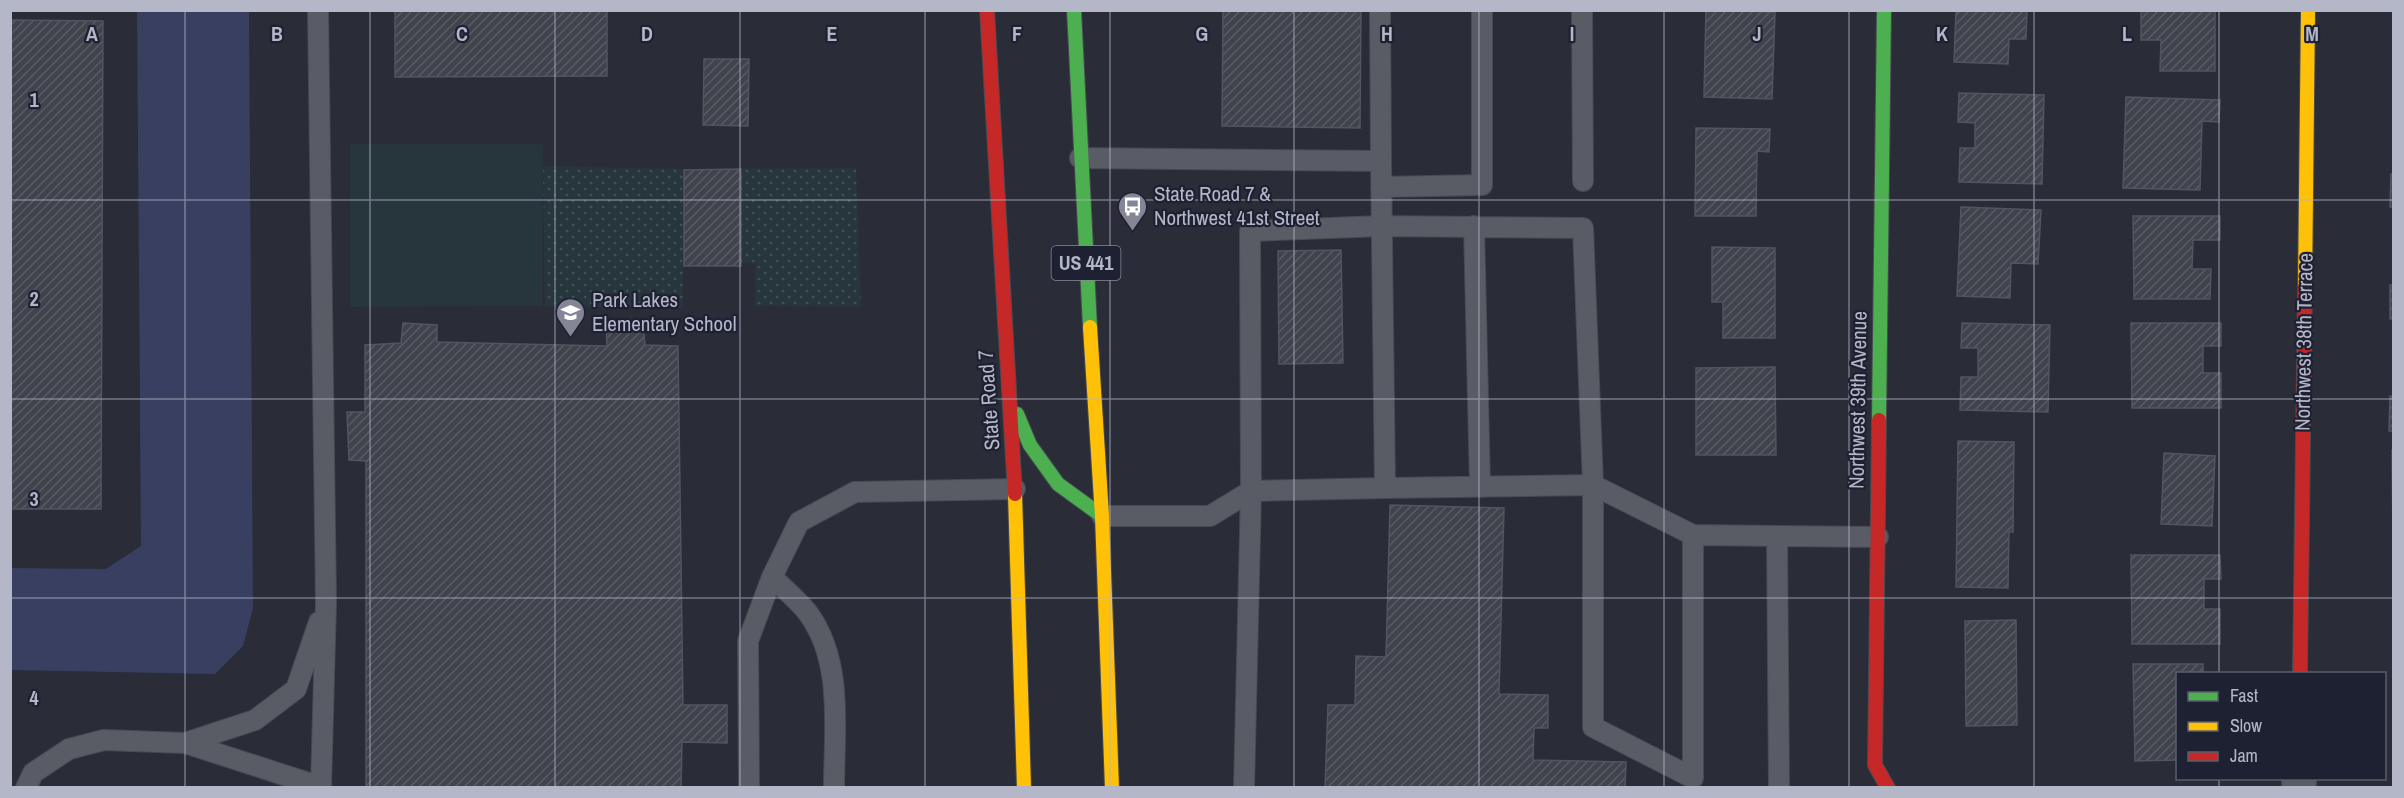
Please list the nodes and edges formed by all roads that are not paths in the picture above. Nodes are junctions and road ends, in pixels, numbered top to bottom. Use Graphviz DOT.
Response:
graph roads {
  1 [pos="318,10"];
  2 [pos="987,10"];
  3 [pos="1074,10"];
  4 [pos="1380,10"];
  5 [pos="1482,10"];
  6 [pos="1582,10"];
  7 [pos="1884,10"];
  8 [pos="2308,10"];
  9 [pos="1080,158"];
  10 [pos="1381,161"];
  11 [pos="1583,182"];
  12 [pos="1381,187"];
  13 [pos="1382,226"];
  14 [pos="1474,226"];
  15 [pos="1009,395"];
  16 [pos="1593,485"];
  17 [pos="1480,487"];
  18 [pos="1385,488"];
  19 [pos="1016,489"];
  20 [pos="1251,491"];
  21 [pos="1102,516"];
  22 [pos="1693,535"];
  23 [pos="1777,536"];
  24 [pos="1878,537"];
  25 [pos="772,577"];
  26 [pos="326,602"];
  27 [pos="2300,672"];
  28 [pos="184,743"];
  29 [pos="1693,783"];
  30 [pos="321,787"];
  31 [pos="26,788"];
  32 [pos="748,788"];
  33 [pos="834,788"];
  34 [pos="1024,788"];
  35 [pos="1112,788"];
  36 [pos="1244,788"];
  37 [pos="1779,788"];
  38 [pos="1888,788"];
  1 -- 26 [label="lane"];
  2 -- 15 [label="main road, State Road 7"];
  3 -- 9 [label="main road, US 441"];
  4 -- 10 [label="lane"];
  5 -- 12 [label="lane"];
  6 -- 11 [label="lane"];
  7 -- 24 [label="main road, Northwest 39th Avenue"];
  8 -- 27 [label="main road, Northwest 38th Terrace"];
  9 -- 10 [label="lane"];
  9 -- 21 [label="main road, US 441"];
  10 -- 12 [label="lane"];
  12 -- 13 [label="lane"];
  13 -- 14 [label="lane"];
  13 -- 18 [label="lane"];
  13 -- 20 [label="lane"];
  14 -- 16 [label="lane"];
  14 -- 17 [label="lane"];
  15 -- 19 [label="main road, State Road 7"];
  15 -- 21 [label="main road"];
  16 -- 17 [label="lane"];
  16 -- 22 [label="lane"];
  16 -- 29 [label="lane"];
  17 -- 18 [label="lane"];
  18 -- 20 [label="lane"];
  19 -- 25 [label="lane"];
  19 -- 34 [label="main road, State Road 7"];
  20 -- 21 [label="lane"];
  20 -- 36 [label="lane"];
  21 -- 35 [label="main road, US 441"];
  22 -- 23 [label="lane"];
  22 -- 29 [label="lane"];
  23 -- 24 [label="lane"];
  23 -- 37 [label="lane"];
  24 -- 38 [label="main road, Northwest 39th Avenue"];
  25 -- 32 [label="lane"];
  25 -- 33 [label="lane"];
  26 -- 28 [label="lane"];
  26 -- 30 [label="lane"];
  28 -- 30 [label="lane"];
  28 -- 31 [label="lane"];
}
